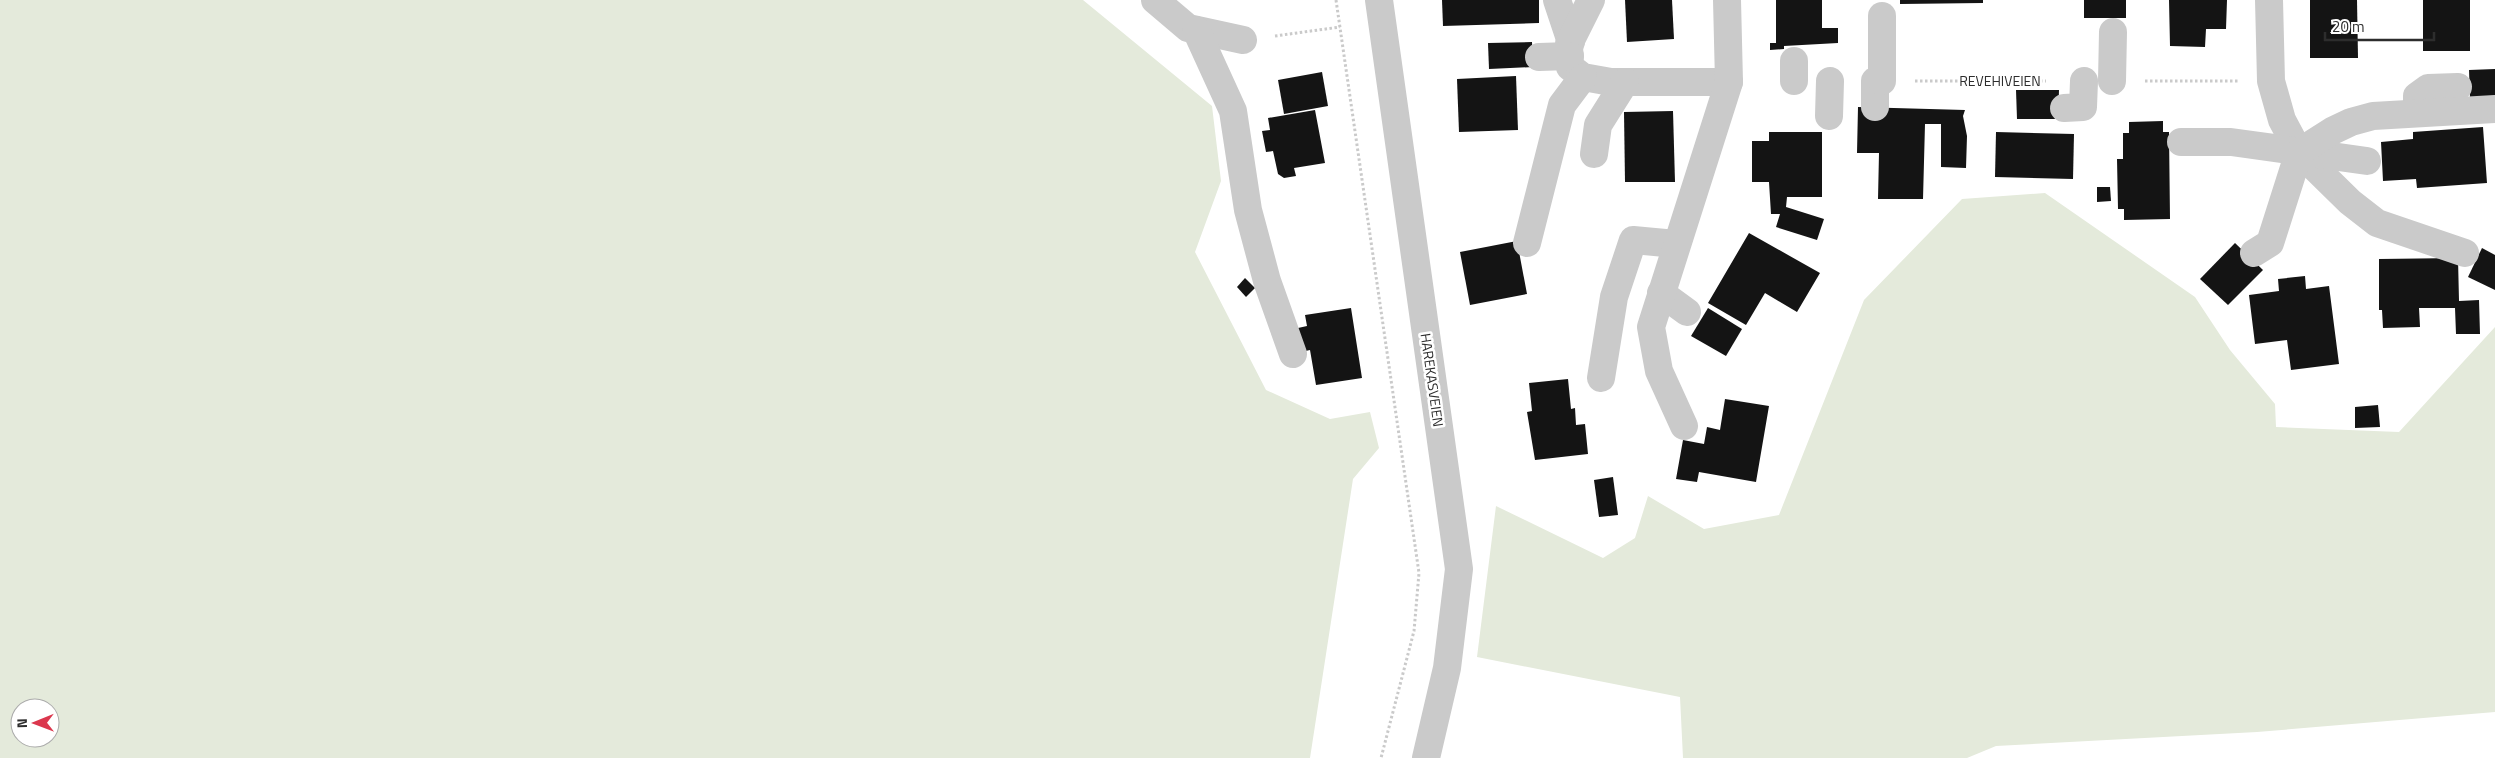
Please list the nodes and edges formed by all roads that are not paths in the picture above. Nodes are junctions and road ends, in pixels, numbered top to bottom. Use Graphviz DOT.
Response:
graph roads {
  1 [pos="1155,0"];
  2 [pos="1379,0"];
  3 [pos="1557,0"];
  4 [pos="1591,0"];
  5 [pos="1727,0"];
  6 [pos="2269,0"];
  7 [pos="1882,16"];
  8 [pos="1196,30"];
  9 [pos="2113,32"];
  10 [pos="1242,40"];
  11 [pos="1539,57"];
  12 [pos="1574,58"];
  13 [pos="1830,81"];
  14 [pos="2084,81"];
  15 [pos="2112,81"];
  16 [pos="1625,82"];
  17 [pos="1729,82"];
  18 [pos="2458,87"];
  19 [pos="1878,89"];
  20 [pos="2064,108"];
  21 [pos="2495,109"];
  22 [pos="2417,113"];
  23 [pos="1829,116"];
  24 [pos="2181,142"];
  25 [pos="2299,152"];
  26 [pos="1594,154"];
  27 [pos="2366,161"];
  28 [pos="1527,243"];
  29 [pos="1676,244"];
  30 [pos="2254,253"];
  31 [pos="2465,253"];
  32 [pos="1661,293"];
  33 [pos="1687,312"];
  34 [pos="1293,354"];
  35 [pos="1601,378"];
  36 [pos="1684,426"];
  37 [pos="1426,758"];
  1 -- 8 [label="street"];
  2 -- 37 [label="street, HAREKASVEIEN"];
  3 -- 12 [label="street"];
  4 -- 12 [label="street"];
  5 -- 17 [label="street"];
  6 -- 25 [label="street"];
  7 -- 19 [label="street"];
  8 -- 10 [label="street"];
  8 -- 34 [label="street"];
  9 -- 15 [label="street"];
  11 -- 12 [label="street"];
  12 -- 16 [label="street"];
  12 -- 28 [label="street"];
  13 -- 23 [label="street"];
  14 -- 20 [label="street"];
  16 -- 17 [label="street"];
  16 -- 26 [label="street"];
  17 -- 29 [label="street"];
  18 -- 22 [label="street"];
  21 -- 22 [label="street"];
  22 -- 25 [label="street"];
  24 -- 25 [label="street"];
  25 -- 27 [label="street"];
  25 -- 30 [label="street"];
  25 -- 31 [label="street"];
  29 -- 32 [label="street"];
  29 -- 35 [label="street"];
  32 -- 33 [label="street"];
  32 -- 36 [label="street"];
}
